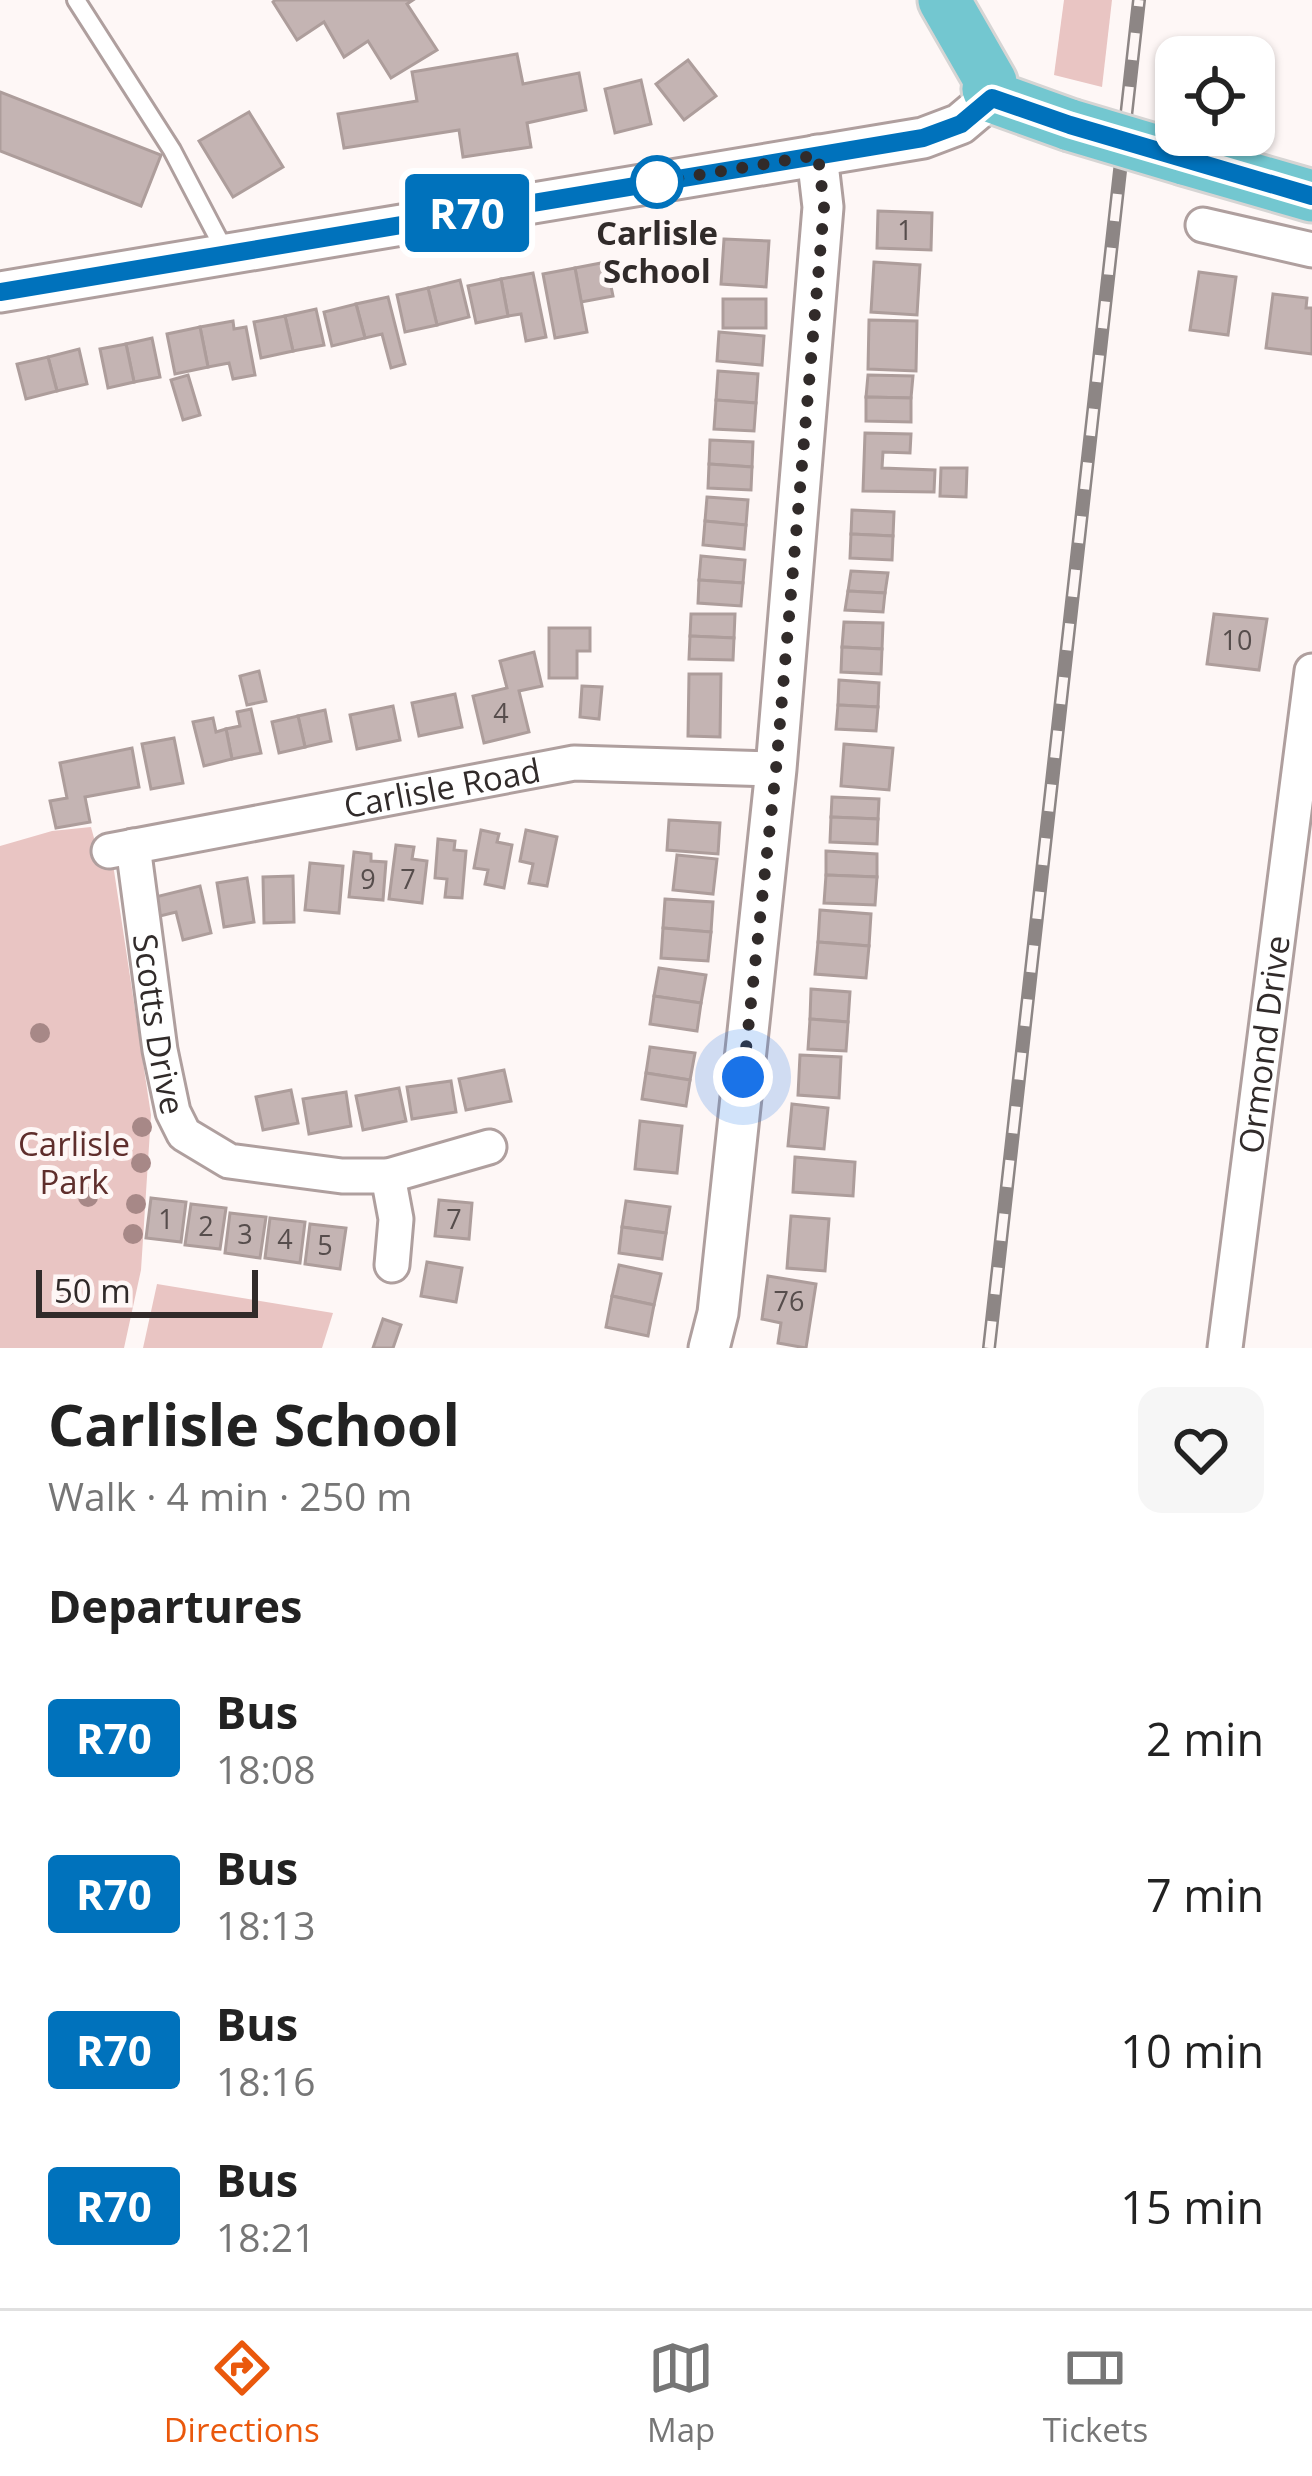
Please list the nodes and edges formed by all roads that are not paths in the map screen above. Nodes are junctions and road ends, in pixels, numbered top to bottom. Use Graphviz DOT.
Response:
graph roads {
  1 [pos="76,0"];
  2 [pos="944,0"];
  3 [pos="995,93"];
  4 [pos="818,155"];
  5 [pos="1312,196"];
  6 [pos="1203,225"];
  7 [pos="1312,250"];
  8 [pos="228,255"];
  9 [pos="0,292"];
  10 [pos="1312,671"];
  11 [pos="776,769"];
  12 [pos="121,848"];
  13 [pos="489,1147"];
  14 [pos="388,1176"];
  15 [pos="392,1264"];
  16 [pos="709,1348"];
  17 [pos="1225,1348"];
  1 -- 8 [label="lane"];
  2 -- 3 [label="main road"];
  3 -- 4 [label="street"];
  3 -- 5 [label="main road, bridge"];
  4 -- 8 [label="street"];
  4 -- 11 [label="street"];
  6 -- 7 [label="street"];
  8 -- 9 [label="street"];
  10 -- 17 [label="street, Ormond Drive"];
  11 -- 12 [label="street, Carlisle Road"];
  11 -- 16 [label="street"];
  12 -- 14 [label="street, Scotts Drive"];
  13 -- 14 [label="street, Scotts Drive"];
  14 -- 15 [label="street"];
}
